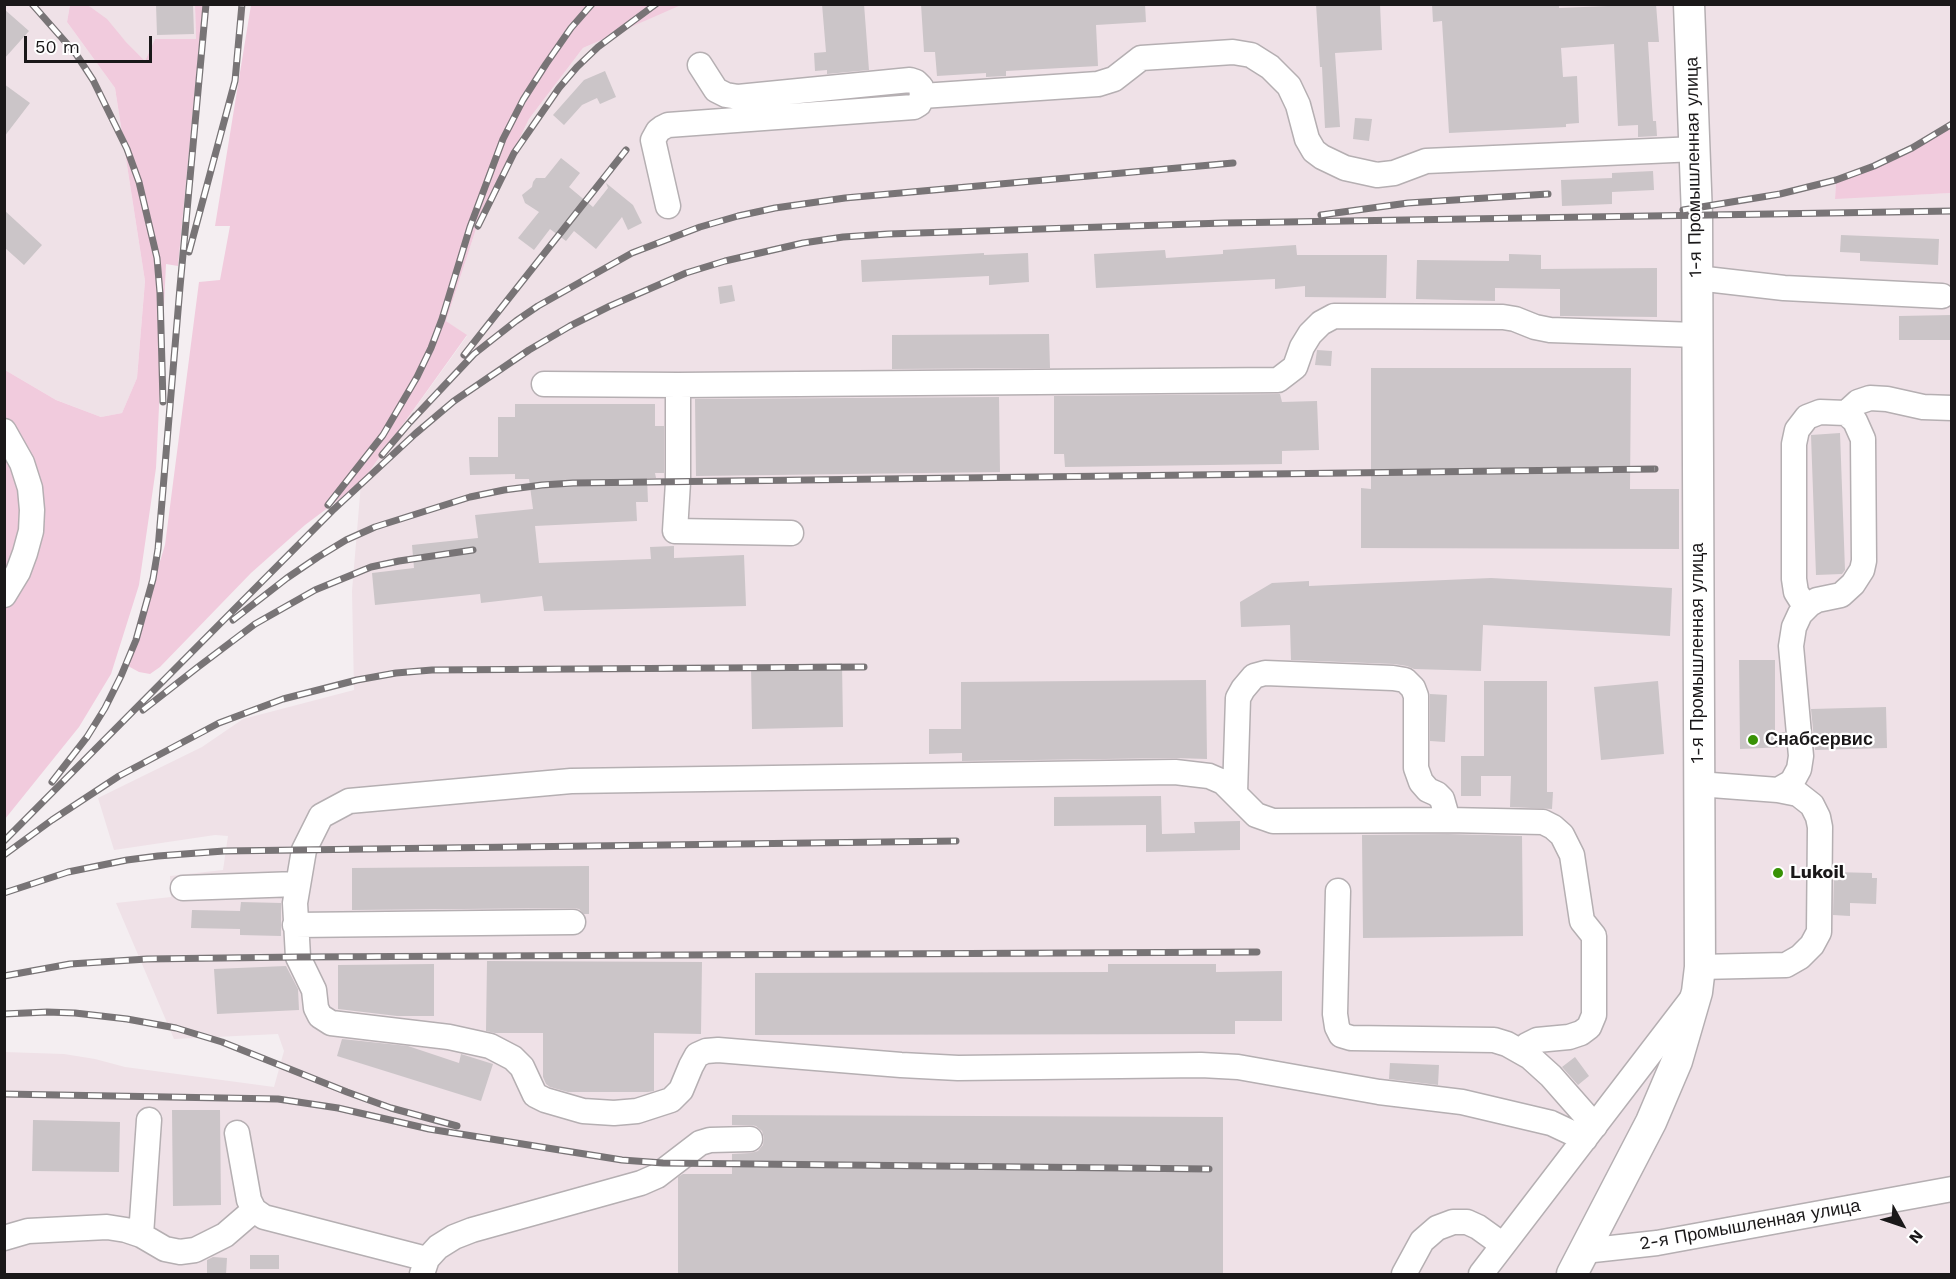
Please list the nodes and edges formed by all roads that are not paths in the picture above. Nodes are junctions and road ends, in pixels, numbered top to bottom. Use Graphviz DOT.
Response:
graph roads {
  1 [pos="1689,4"];
  2 [pos="700,65"];
  3 [pos="922,96"];
  4 [pos="1696,149"];
  5 [pos="668,206"];
  6 [pos="1697,278"];
  7 [pos="1942,296"];
  8 [pos="1696,334"];
  9 [pos="544,384"];
  10 [pos="678,385"];
  11 [pos="1952,408"];
  12 [pos="1846,413"];
  13 [pos="4,431"];
  14 [pos="791,533"];
  15 [pos="4,595"];
  16 [pos="1806,608"];
  17 [pos="1698,784"];
  18 [pos="1778,790"];
  19 [pos="1235,793"];
  20 [pos="1448,820"];
  21 [pos="297,884"];
  22 [pos="183,888"];
  23 [pos="1338,891"];
  24 [pos="573,922"];
  25 [pos="295,925"];
  26 [pos="1698,979"];
  27 [pos="1520,1051"];
  28 [pos="149,1120"];
  29 [pos="237,1133"];
  30 [pos="1590,1133"];
  31 [pos="750,1139"];
  32 [pos="1952,1189"];
  33 [pos="254,1210"];
  34 [pos="141,1235"];
  35 [pos="4,1238"];
  36 [pos="1503,1245"];
  37 [pos="1578,1263"];
  38 [pos="424,1267"];
  39 [pos="1404,1275"];
  40 [pos="1480,1275"];
  1 -- 4 [label="main road, 1-я Промышленная улица"];
  2 -- 3 [label="street"];
  3 -- 4 [label="street"];
  3 -- 5 [label="street"];
  4 -- 6 [label="main road, 1-я Промышленная улица"];
  6 -- 7 [label="street"];
  6 -- 8 [label="main road, 1-я Промышленная улица"];
  8 -- 10 [label="street"];
  8 -- 17 [label="main road, 1-я Промышленная улица"];
  9 -- 10 [label="street"];
  10 -- 14 [label="street"];
  11 -- 12 [label="street"];
  12 -- 16 [label="street"];
  12 -- 16 [label="street"];
  13 -- 15 [label="street"];
  16 -- 18 [label="street"];
  17 -- 18 [label="street"];
  17 -- 26 [label="main road, 1-я Промышленная улица"];
  18 -- 26 [label="street"];
  19 -- 20 [label="street"];
  19 -- 20 [label="street"];
  19 -- 21 [label="street"];
  20 -- 27 [label="street"];
  21 -- 22 [label="street"];
  21 -- 25 [label="street"];
  23 -- 27 [label="street"];
  24 -- 25 [label="street"];
  25 -- 30 [label="street"];
  26 -- 30 [label="street"];
  26 -- 37 [label="main road, 1-я Промышленная улица"];
  27 -- 30 [label="street"];
  28 -- 34 [label="street"];
  29 -- 33 [label="street"];
  30 -- 36 [label="street"];
  31 -- 38 [label="street"];
  32 -- 37 [label="street, 2-я Промышленная улица"];
  33 -- 34 [label="street"];
  33 -- 38 [label="street"];
  34 -- 35 [label="street"];
  36 -- 39 [label="street"];
  36 -- 40 [label="street"];
}
